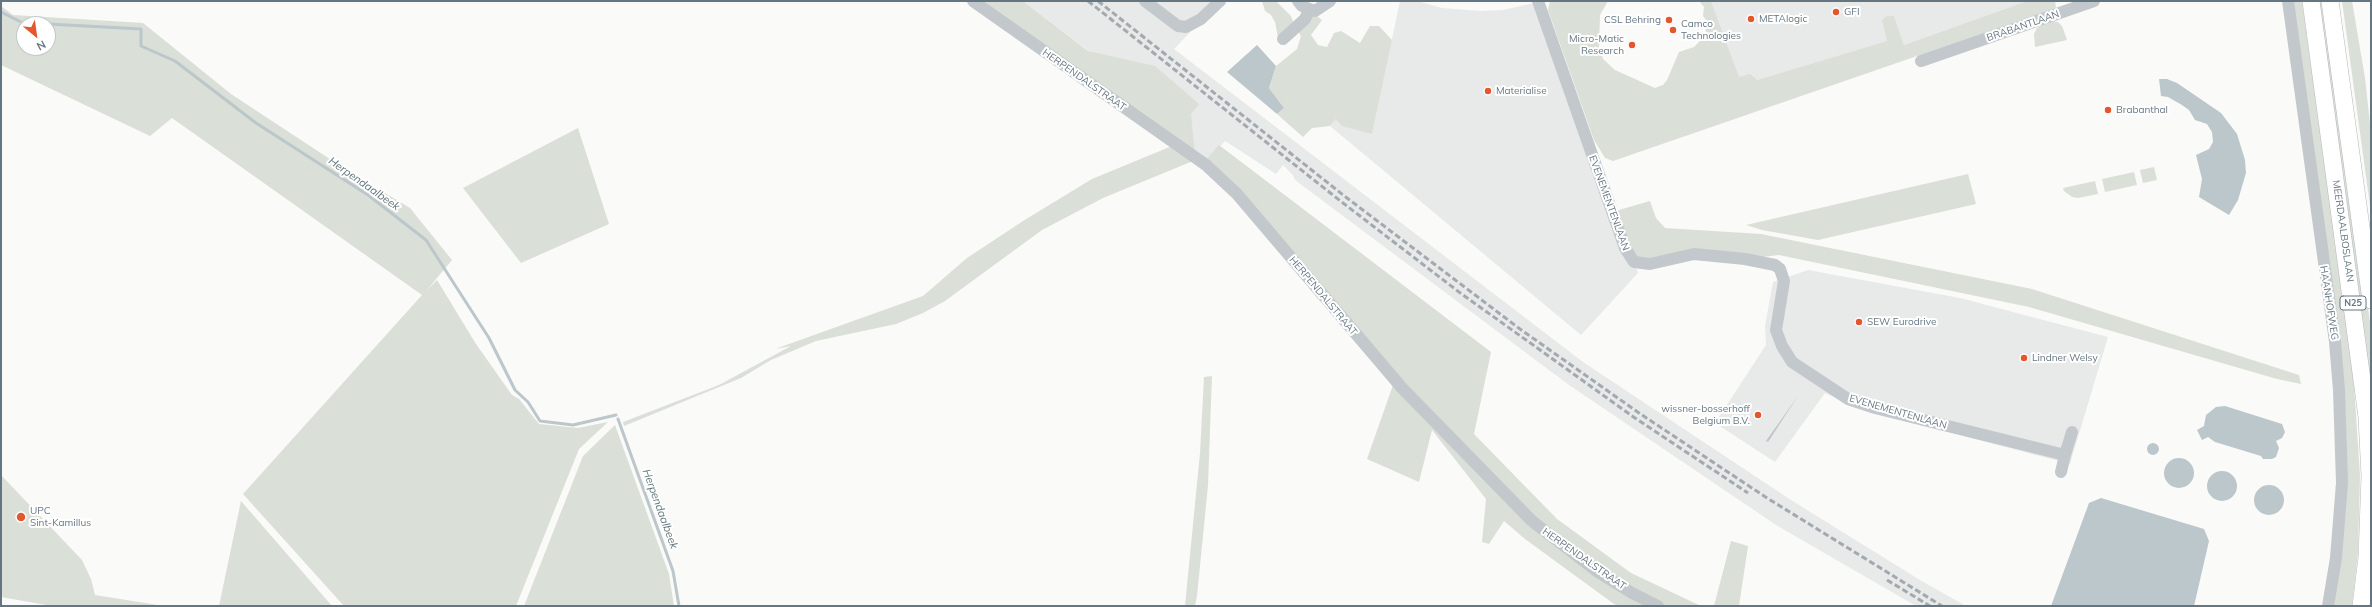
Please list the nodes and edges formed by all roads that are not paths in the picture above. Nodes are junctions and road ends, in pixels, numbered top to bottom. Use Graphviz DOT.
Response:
graph roads {
  1 [pos="973,1"];
  2 [pos="1145,1"];
  3 [pos="1220,1"];
  4 [pos="1298,1"];
  5 [pos="1330,1"];
  6 [pos="1538,1"];
  7 [pos="2094,1"];
  8 [pos="2288,1"];
  9 [pos="2312,1"];
  10 [pos="2330,1"];
  11 [pos="1309,10"];
  12 [pos="1283,39"];
  13 [pos="1921,61"];
  14 [pos="2371,300"];
  15 [pos="2072,432"];
  16 [pos="2066,455"];
  17 [pos="2061,472"];
  18 [pos="1658,606"];
  19 [pos="2328,606"];
  20 [pos="2361,606"];
  1 -- 18 [label="street, HERPENDALSTRAAT"];
  2 -- 3 [label="street"];
  4 -- 11 [label="street"];
  5 -- 11 [label="street"];
  6 -- 16 [label="street, EVENEMENTENLAAN"];
  7 -- 13 [label="street, BRABANTLAAN"];
  8 -- 19 [label="street, HAANHOFWEG"];
  9 -- 20 [label="highway, MEERDAALBOSLAAN / N25"];
  10 -- 14 [label="highway, MEERDAALBOSLAAN / N25"];
  11 -- 12 [label="street"];
  15 -- 16 [label="street"];
  16 -- 17 [label="street"];
}
